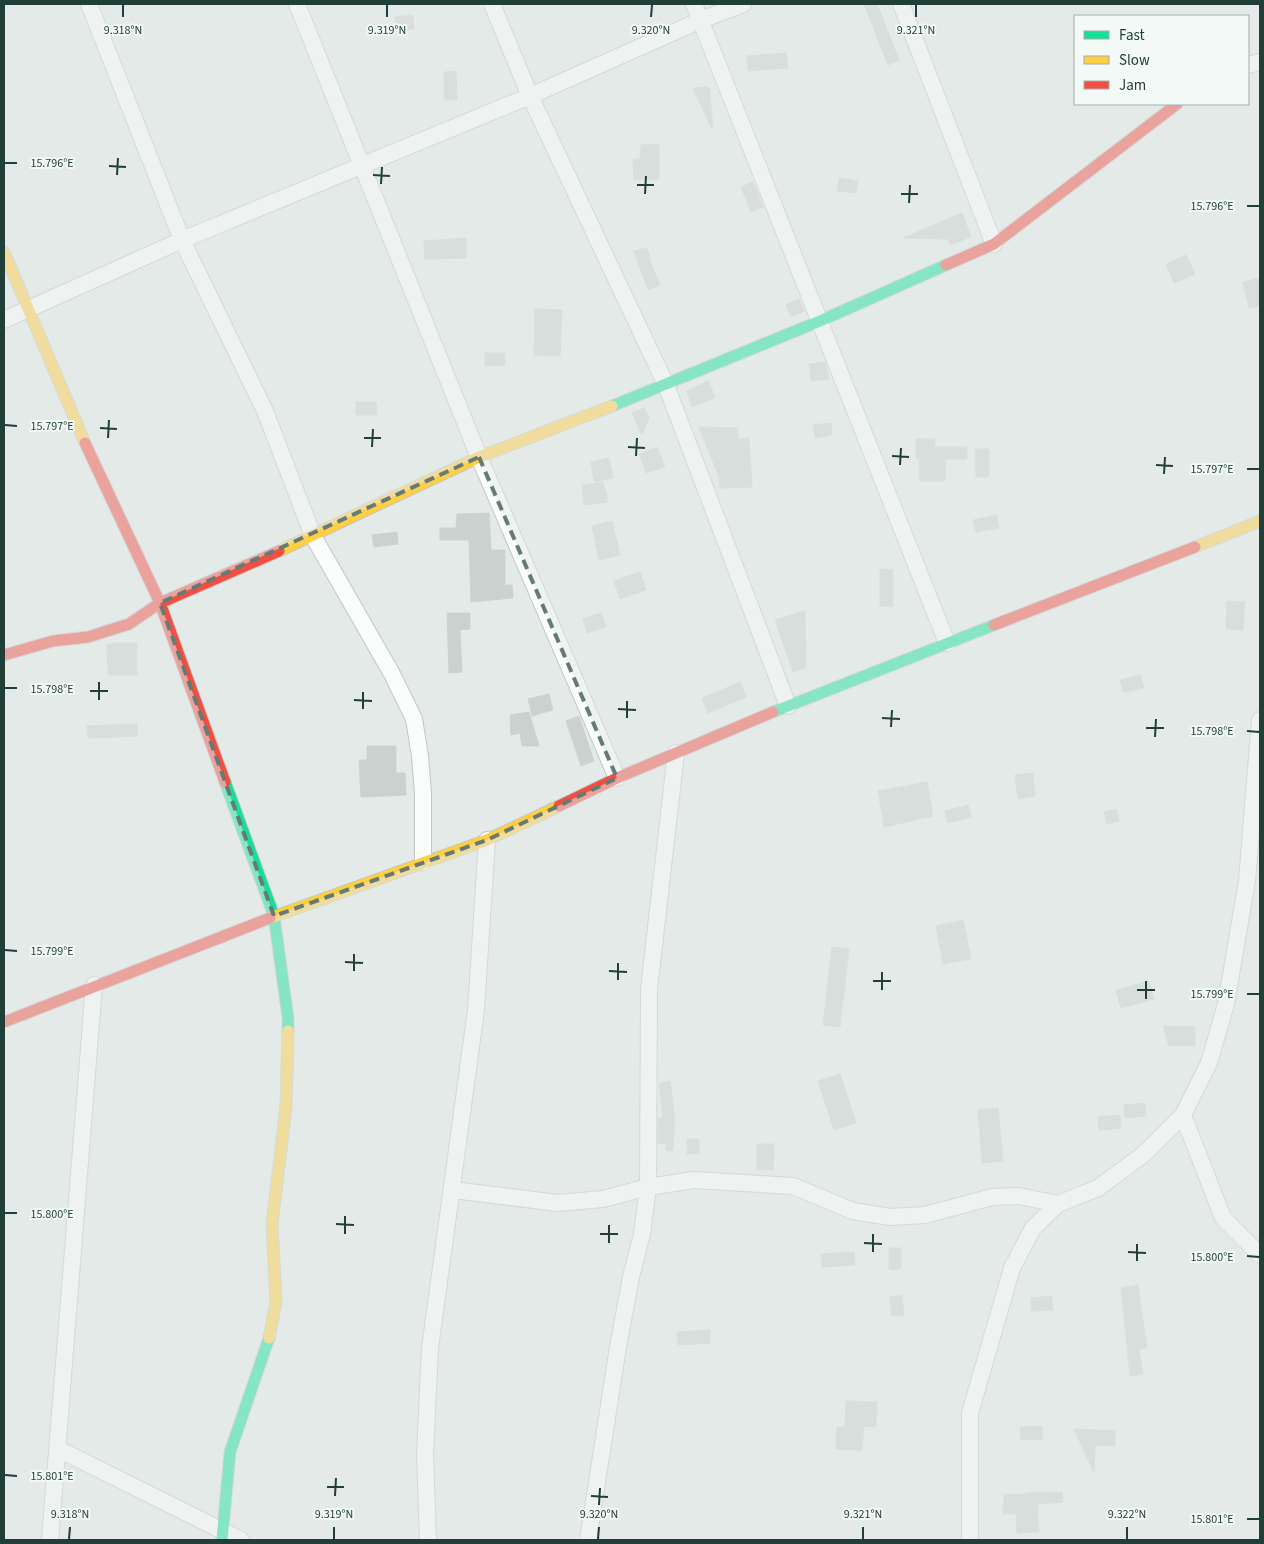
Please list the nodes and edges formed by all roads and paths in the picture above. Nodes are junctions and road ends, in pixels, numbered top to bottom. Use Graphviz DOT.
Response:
graph roads {
  1 [pos="89,4"];
  2 [pos="297,4"];
  3 [pos="492,4"];
  4 [pos="694,4"];
  5 [pos="743,4"];
  6 [pos="901,4"];
  7 [pos="701,20"];
  8 [pos="530,96"];
  9 [pos="1176,105"];
  10 [pos="360,166"];
  11 [pos="182,240"];
  12 [pos="994,244"];
  13 [pos="4,252"];
  14 [pos="28,310"];
  15 [pos="4,320"];
  16 [pos="820,321"];
  17 [pos="666,385"];
  18 [pos="479,457"];
  19 [pos="1260,521"];
  20 [pos="313,536"];
  21 [pos="160,603"];
  22 [pos="947,643"];
  23 [pos="4,655"];
  24 [pos="788,706"];
  25 [pos="1260,720"];
  26 [pos="676,753"];
  27 [pos="617,778"];
  28 [pos="487,840"];
  29 [pos="423,862"];
  30 [pos="274,916"];
  31 [pos="94,985"];
  32 [pos="4,1022"];
  33 [pos="1183,1115"];
  34 [pos="648,1186"];
  35 [pos="453,1190"];
  36 [pos="1058,1204"];
  37 [pos="1260,1255"];
  38 [pos="58,1449"];
  39 [pos="222,1536"];
  40 [pos="50,1540"];
  41 [pos="241,1540"];
  42 [pos="428,1540"];
  43 [pos="588,1540"];
  44 [pos="970,1540"];
  1 -- 11 [label="street"];
  2 -- 10 [label="street"];
  3 -- 8 [label="street"];
  4 -- 7 [label="street"];
  5 -- 7 [label="street"];
  6 -- 12 [label="street"];
  7 -- 8 [label="street"];
  7 -- 16 [label="street"];
  8 -- 10 [label="street"];
  8 -- 17 [label="street"];
  9 -- 12 [label="street"];
  10 -- 11 [label="street"];
  10 -- 18 [label="street"];
  11 -- 14 [label="street"];
  11 -- 20 [label="street"];
  12 -- 16 [label="street"];
  13 -- 14 [label="street"];
  14 -- 15 [label="street"];
  14 -- 21 [label="street"];
  16 -- 17 [label="street"];
  16 -- 22 [label="street"];
  17 -- 18 [label="street"];
  17 -- 24 [label="street"];
  18 -- 20 [label="street"];
  18 -- 27 [label="street"];
  19 -- 22 [label="street"];
  20 -- 21 [label="street"];
  20 -- 29 [label="street"];
  21 -- 23 [label="street"];
  21 -- 30 [label="street"];
  22 -- 24 [label="street"];
  24 -- 26 [label="street"];
  25 -- 33 [label="street"];
  26 -- 27 [label="street"];
  26 -- 34 [label="street"];
  27 -- 28 [label="street"];
  28 -- 29 [label="street"];
  28 -- 35 [label="street"];
  29 -- 30 [label="street"];
  30 -- 31 [label="street"];
  30 -- 39 [label="street"];
  31 -- 32 [label="street"];
  31 -- 38 [label="street"];
  33 -- 36 [label="street"];
  33 -- 37 [label="street"];
  34 -- 35 [label="street"];
  34 -- 36 [label="street"];
  34 -- 43 [label="street"];
  35 -- 42 [label="street"];
  36 -- 44 [label="street"];
  38 -- 39 [label="street"];
  38 -- 40 [label="street"];
  39 -- 41 [label="street"];
}
